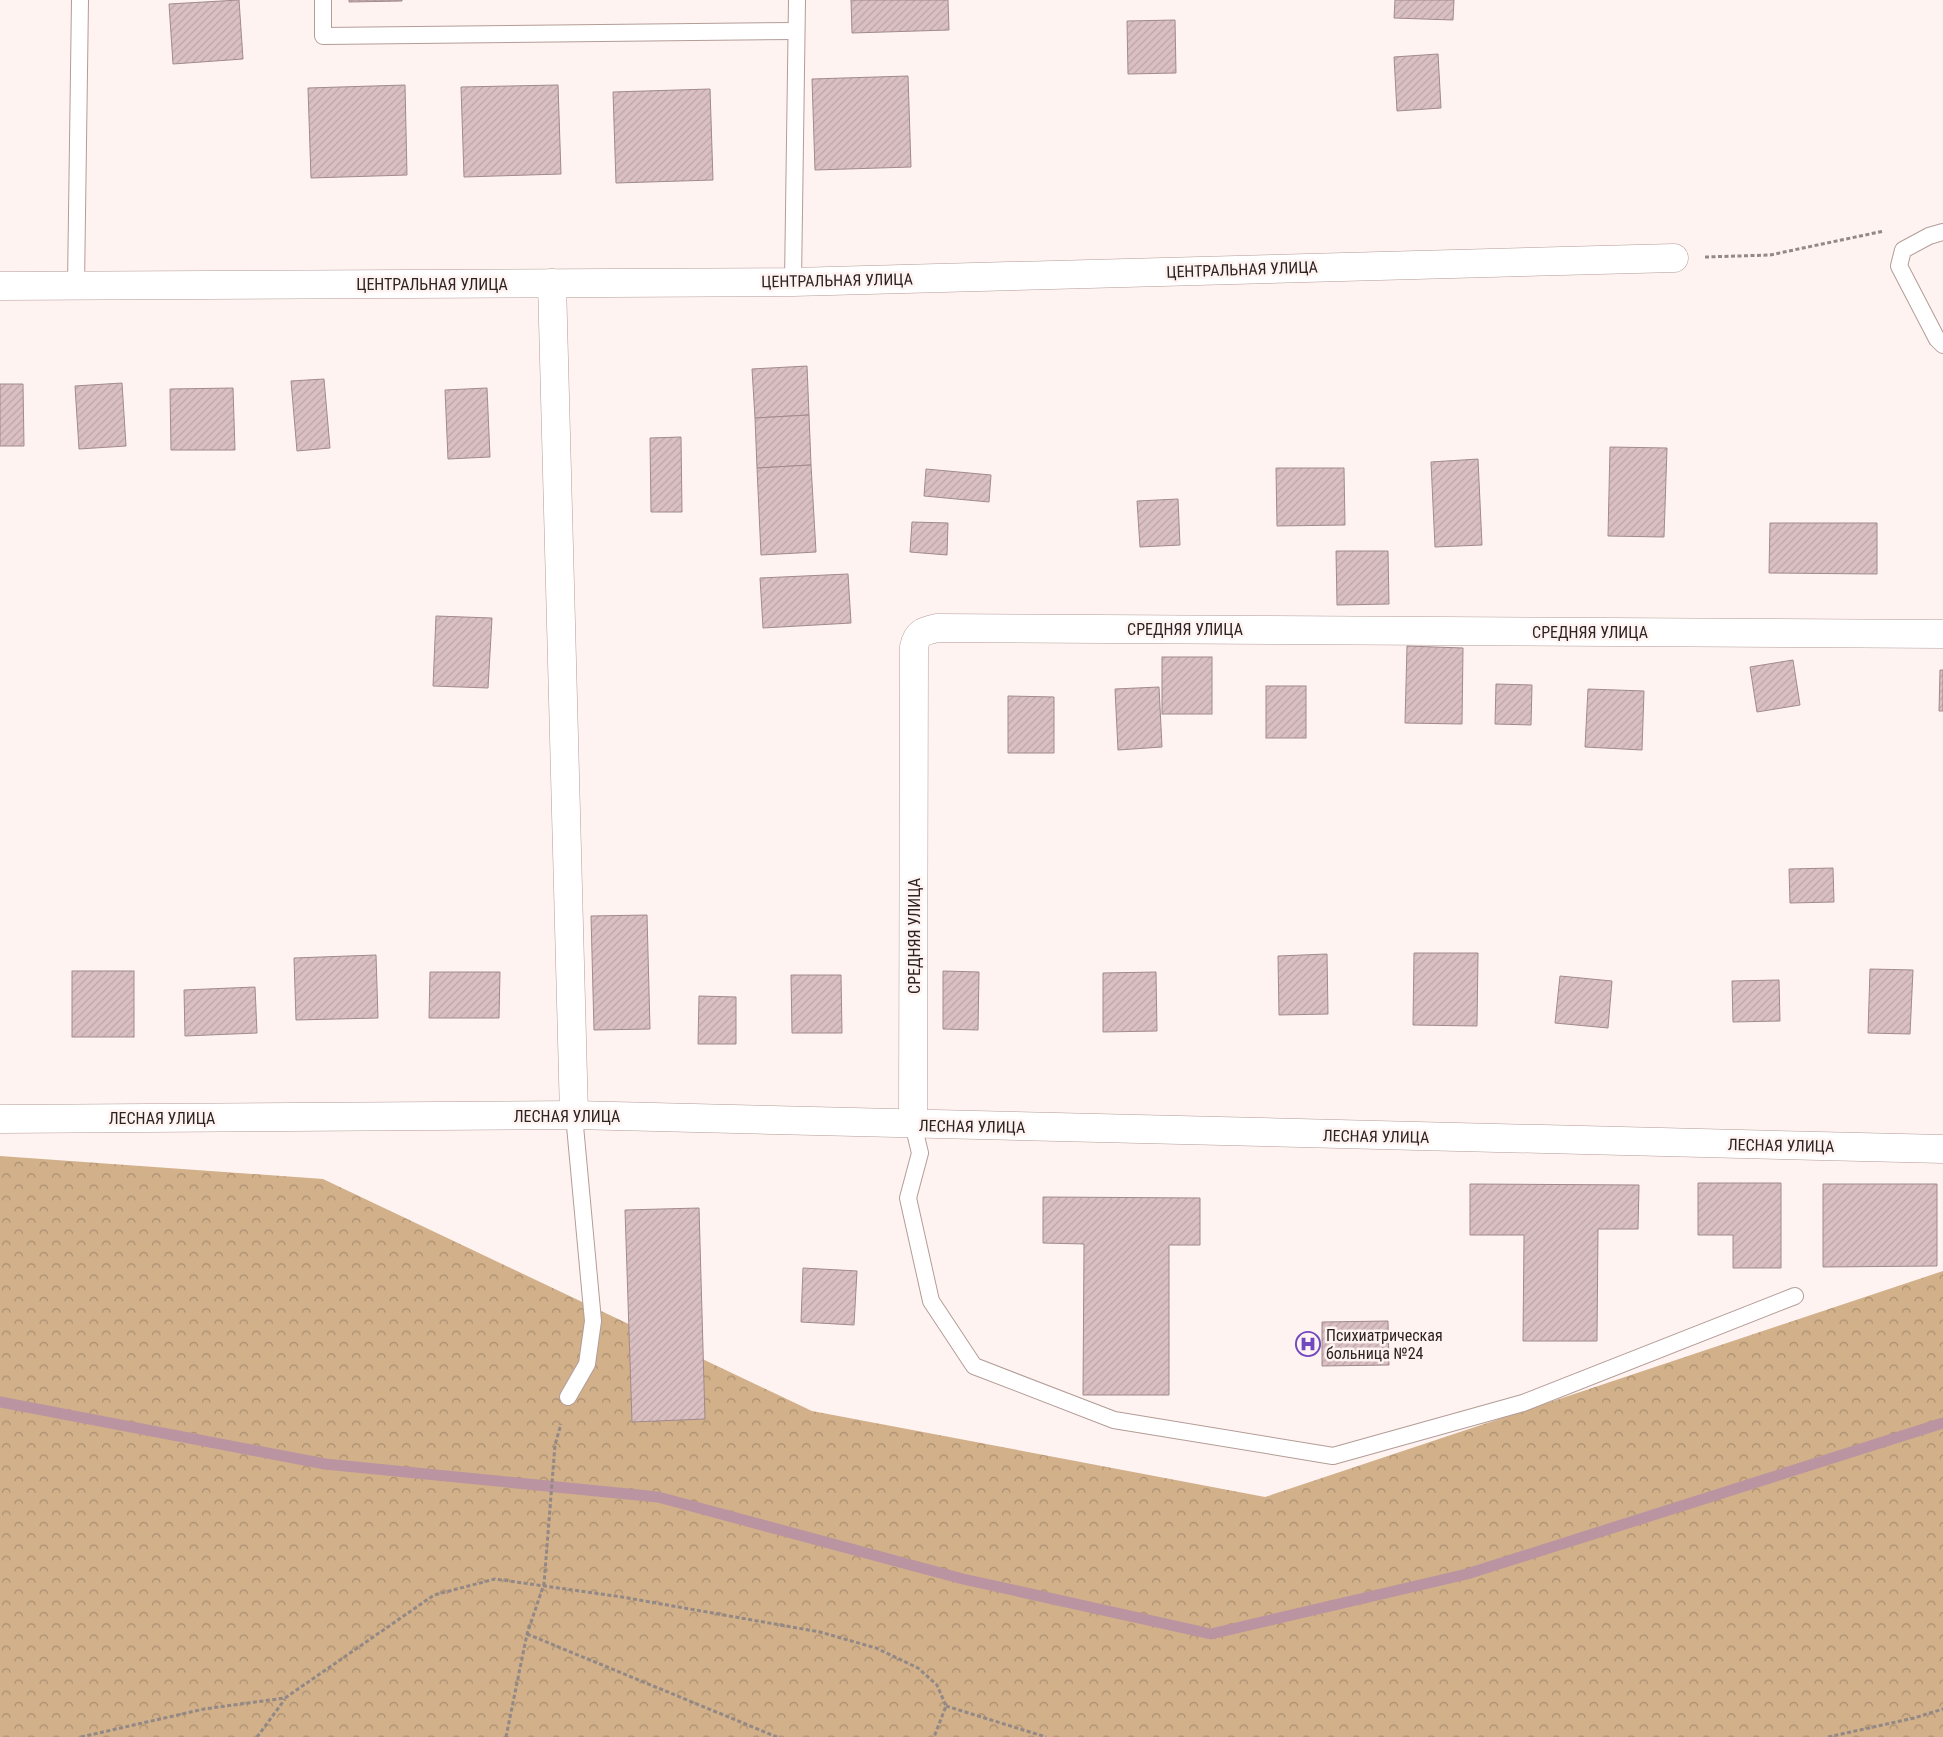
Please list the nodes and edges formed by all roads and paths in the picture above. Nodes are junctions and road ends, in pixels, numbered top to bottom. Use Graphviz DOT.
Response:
graph roads {
  1 [pos="80,0"];
  2 [pos="323,0"];
  3 [pos="797,0"];
  4 [pos="796,31"];
  5 [pos="1885,230"];
  6 [pos="1943,232"];
  7 [pos="1674,258"];
  8 [pos="793,282"];
  9 [pos="552,283"];
  10 [pos="76,285"];
  11 [pos="0,286"];
  12 [pos="1943,345"];
  13 [pos="1943,634"];
  14 [pos="574,1115"];
  15 [pos="0,1119"];
  16 [pos="914,1124"];
  17 [pos="1943,1149"];
  18 [pos="1796,1296"];
  19 [pos="568,1397"];
  20 [pos="555,1445"];
  21 [pos="544,1584"];
  22 [pos="527,1634"];
  23 [pos="286,1698"];
  24 [pos="946,1706"];
  25 [pos="1943,1709"];
  26 [pos="81,1737"];
  27 [pos="257,1737"];
  28 [pos="506,1737"];
  29 [pos="777,1737"];
  30 [pos="934,1737"];
  31 [pos="1046,1737"];
  32 [pos="1828,1737"];
  1 -- 10 [label="lane"];
  2 -- 4 [label="lane"];
  3 -- 4 [label="lane"];
  4 -- 8 [label="lane"];
  5 -- 7 [label="path"];
  6 -- 12 [label="lane"];
  7 -- 8 [label="street, ЦЕНТРАЛЬНАЯ УЛИЦА"];
  8 -- 9 [label="street, ЦЕНТРАЛЬНАЯ УЛИЦА"];
  9 -- 10 [label="street, ЦЕНТРАЛЬНАЯ УЛИЦА"];
  9 -- 14 [label="street"];
  10 -- 11 [label="street, ЦЕНТРАЛЬНАЯ УЛИЦА"];
  13 -- 16 [label="street, СРЕДНЯЯ УЛИЦА"];
  14 -- 15 [label="street, ЛЕСНАЯ УЛИЦА"];
  14 -- 16 [label="street, ЛЕСНАЯ УЛИЦА"];
  14 -- 19 [label="lane"];
  16 -- 17 [label="street, ЛЕСНАЯ УЛИЦА"];
  16 -- 18 [label="lane"];
  20 -- 21 [label="path"];
  21 -- 22 [label="path"];
  21 -- 23 [label="path"];
  21 -- 24 [label="path"];
  22 -- 28 [label="path"];
  22 -- 29 [label="path"];
  23 -- 26 [label="path"];
  23 -- 27 [label="path"];
  24 -- 30 [label="path"];
  24 -- 31 [label="path"];
  25 -- 32 [label="path"];
}
